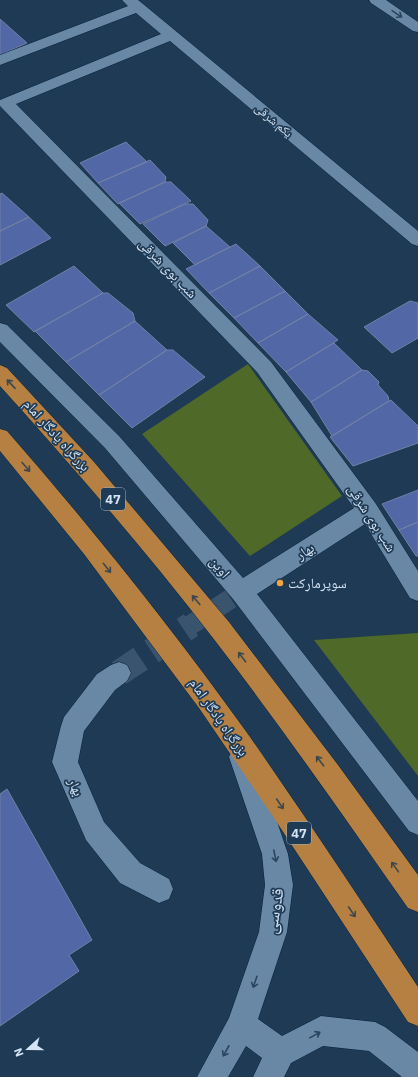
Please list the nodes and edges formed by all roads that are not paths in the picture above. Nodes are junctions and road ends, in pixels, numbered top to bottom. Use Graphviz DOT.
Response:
graph roads {
  1 [pos="376,0"];
  2 [pos="133,4"];
  3 [pos="418,28"];
  4 [pos="172,35"];
  5 [pos="0,60"];
  6 [pos="418,240"];
  7 [pos="0,330"];
  8 [pos="0,372"];
  9 [pos="0,437"];
  10 [pos="368,510"];
  11 [pos="418,590"];
  12 [pos="241,592"];
  13 [pos="119,673"];
  14 [pos="236,739"];
  15 [pos="418,822"];
  16 [pos="159,889"];
  17 [pos="418,898"];
  18 [pos="418,1012"];
  19 [pos="241,1025"];
  20 [pos="274,1065"];
  21 [pos="418,1071"];
  22 [pos="212,1077"];
  1 -- 3 [label="street, one-way"];
  2 -- 4 [label="street, یکم شرقی"];
  2 -- 5 [label="street"];
  4 -- 6 [label="street, یکم شرقی"];
  4 -- 10 [label="street, شب بوی شرقی"];
  7 -- 12 [label="street, اوین"];
  17 -- 8 [label="highway, بزرگراه یادگار امام / 47, one-way"];
  9 -- 14 [label="highway, بزرگراه یادگار امام / 47, one-way"];
  10 -- 11 [label="street, شب بوی شرقی"];
  10 -- 12 [label="street, بهار"];
  12 -- 15 [label="street, اوین"];
  13 -- 16 [label="street, بهار"];
  14 -- 18 [label="highway, بزرگراه یادگار امام / 47, one-way"];
  14 -- 19 [label="street, قدوسی, one-way"];
  19 -- 20 [label="street"];
  19 -- 22 [label="street, قدوسی, one-way"];
  20 -- 21 [label="street, one-way"];
}
